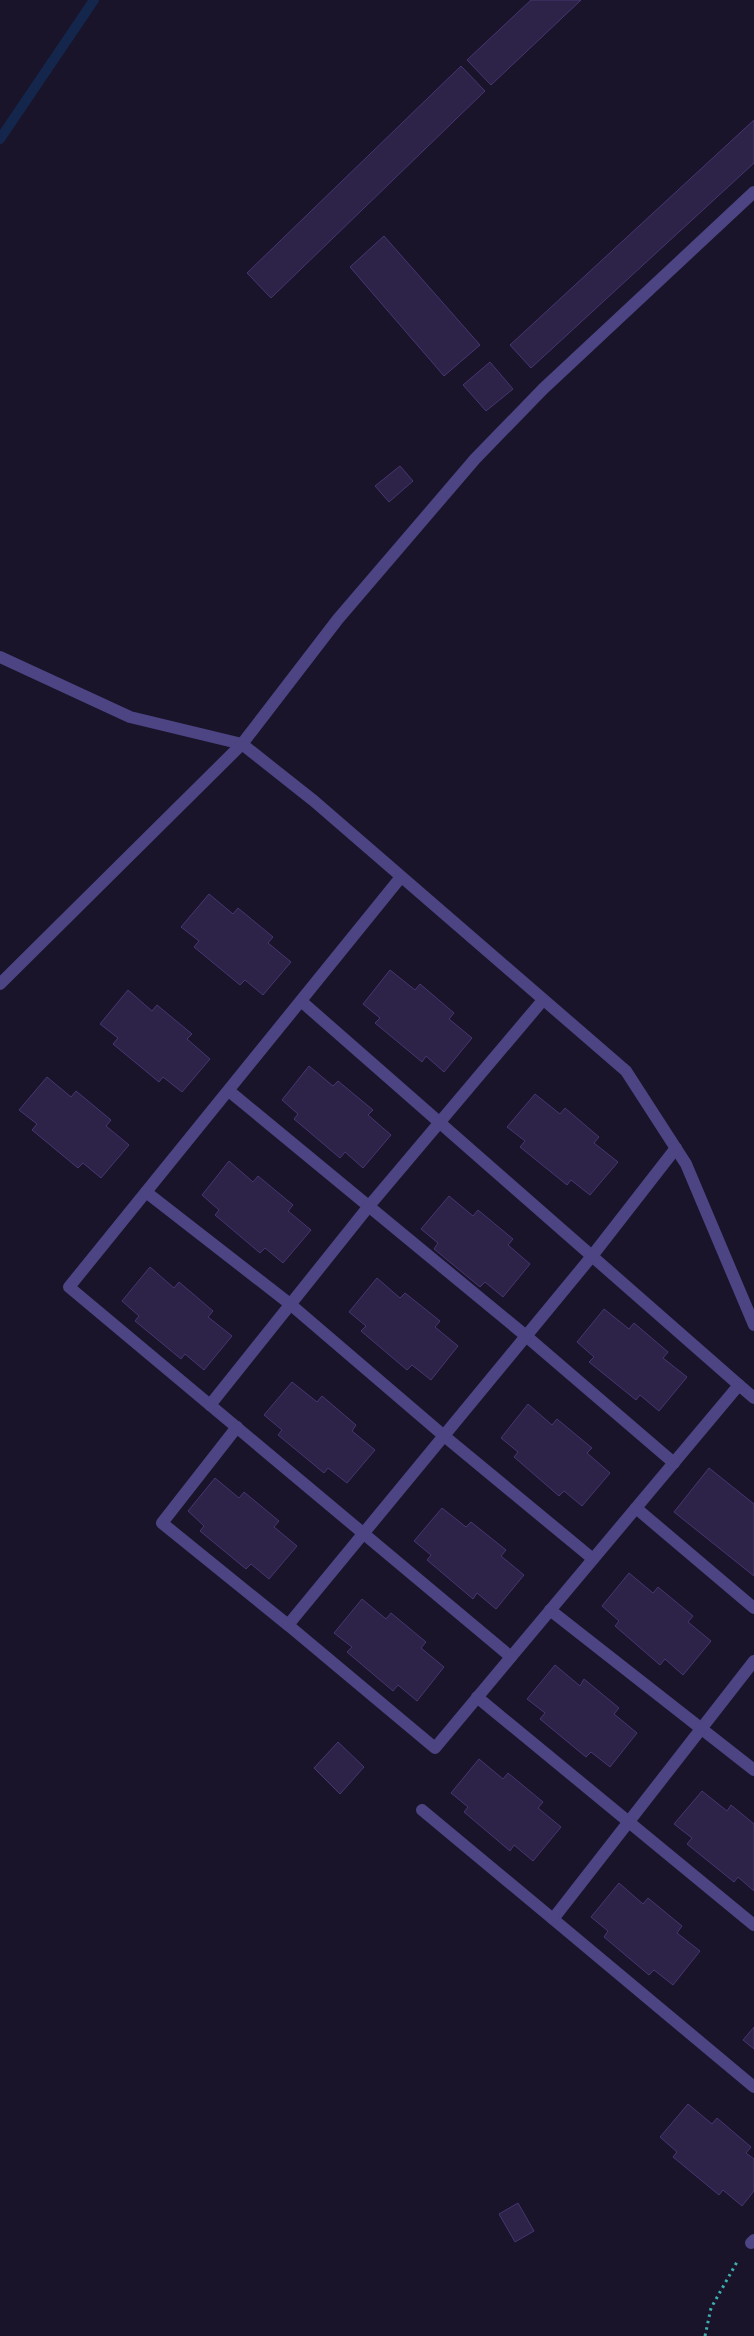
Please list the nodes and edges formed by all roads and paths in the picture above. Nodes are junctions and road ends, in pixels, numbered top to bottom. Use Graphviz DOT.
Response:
graph roads {
  1 [pos="754,192"];
  2 [pos="0,657"];
  3 [pos="242,744"];
  4 [pos="401,877"];
  5 [pos="0,984"];
  6 [pos="543,1000"];
  7 [pos="301,1001"];
  8 [pos="229,1091"];
  9 [pos="440,1123"];
  10 [pos="676,1148"];
  11 [pos="146,1192"];
  12 [pos="369,1206"];
  13 [pos="592,1256"];
  14 [pos="290,1304"];
  15 [pos="754,1325"];
  16 [pos="526,1336"];
  17 [pos="739,1385"];
  18 [pos="754,1398"];
  19 [pos="210,1405"];
  20 [pos="236,1427"];
  21 [pos="443,1435"];
  22 [pos="674,1463"];
  23 [pos="636,1508"];
  24 [pos="362,1532"];
  25 [pos="593,1559"];
  26 [pos="754,1608"];
  27 [pos="550,1610"];
  28 [pos="288,1625"];
  29 [pos="511,1657"];
  30 [pos="754,1661"];
  31 [pos="478,1697"];
  32 [pos="702,1728"];
  33 [pos="754,1770"];
  34 [pos="422,1810"];
  35 [pos="628,1823"];
  36 [pos="553,1918"];
  37 [pos="754,1926"];
  38 [pos="754,2087"];
  39 [pos="752,2242"];
  40 [pos="705,2336"];
  1 -- 3 [label="street"];
  2 -- 3 [label="street"];
  3 -- 4 [label="street"];
  3 -- 5 [label="street"];
  4 -- 6 [label="street"];
  4 -- 7 [label="street"];
  6 -- 9 [label="street"];
  6 -- 10 [label="street"];
  7 -- 8 [label="street"];
  7 -- 9 [label="street"];
  8 -- 11 [label="street"];
  8 -- 12 [label="street"];
  9 -- 12 [label="street"];
  9 -- 13 [label="street"];
  10 -- 13 [label="street"];
  10 -- 15 [label="street"];
  11 -- 14 [label="street"];
  11 -- 19 [label="street"];
  12 -- 14 [label="street"];
  12 -- 16 [label="street"];
  13 -- 16 [label="street"];
  13 -- 17 [label="street"];
  14 -- 19 [label="street"];
  14 -- 21 [label="street"];
  16 -- 21 [label="street"];
  16 -- 22 [label="street"];
  17 -- 18 [label="street"];
  17 -- 22 [label="street"];
  19 -- 20 [label="street"];
  20 -- 24 [label="street"];
  20 -- 28 [label="street"];
  21 -- 24 [label="street"];
  21 -- 25 [label="street"];
  22 -- 23 [label="street"];
  23 -- 25 [label="street"];
  23 -- 26 [label="street"];
  24 -- 28 [label="street"];
  24 -- 29 [label="street"];
  25 -- 27 [label="street"];
  27 -- 29 [label="street"];
  27 -- 32 [label="street"];
  28 -- 31 [label="street"];
  29 -- 31 [label="street"];
  30 -- 32 [label="street"];
  31 -- 35 [label="street"];
  32 -- 33 [label="street"];
  32 -- 35 [label="street"];
  34 -- 36 [label="street"];
  35 -- 36 [label="street"];
  35 -- 37 [label="street"];
  36 -- 38 [label="street"];
  39 -- 40 [label="path"];
}
